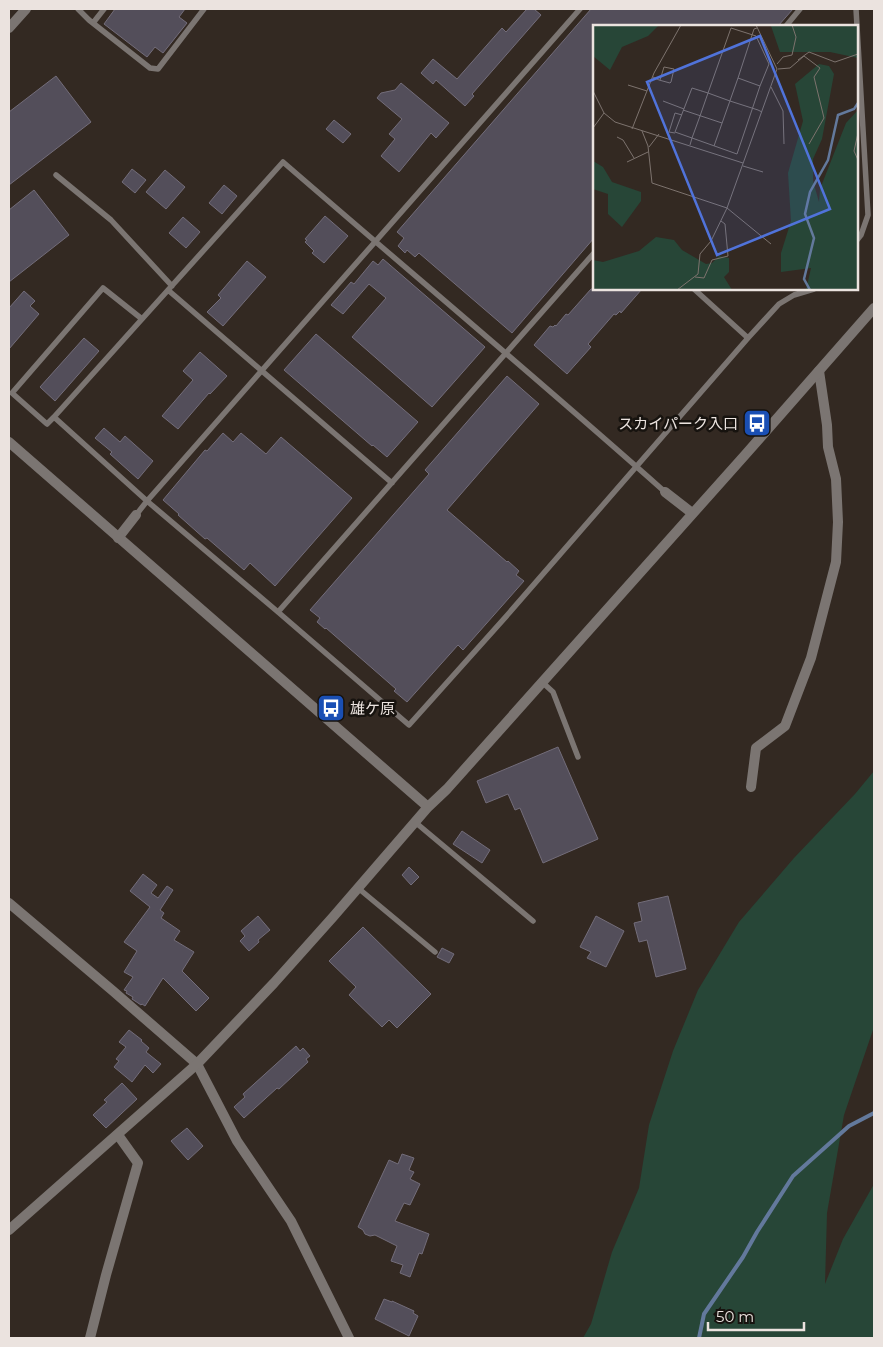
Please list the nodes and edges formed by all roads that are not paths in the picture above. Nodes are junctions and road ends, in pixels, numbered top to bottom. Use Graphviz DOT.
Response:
graph roads {
  1 [pos="26,9"];
  2 [pos="78,9"];
  3 [pos="104,9"];
  4 [pos="204,9"];
  5 [pos="580,9"];
  6 [pos="800,9"];
  7 [pos="856,9"];
  8 [pos="93,23"];
  9 [pos="787,25"];
  10 [pos="857,25"];
  11 [pos="9,28"];
  12 [pos="858,44"];
  13 [pos="56,175"];
  14 [pos="858,239"];
  15 [pos="375,242"];
  16 [pos="593,254"];
  17 [pos="170,288"];
  18 [pos="695,290"];
  19 [pos="811,290"];
  20 [pos="874,308"];
  21 [pos="142,318"];
  22 [pos="748,338"];
  23 [pos="506,354"];
  24 [pos="262,371"];
  25 [pos="819,371"];
  26 [pos="54,417"];
  27 [pos="9,442"];
  28 [pos="637,467"];
  29 [pos="392,483"];
  30 [pos="665,492"];
  31 [pos="147,501"];
  32 [pos="692,513"];
  33 [pos="136,515"];
  34 [pos="118,538"];
  35 [pos="278,612"];
  36 [pos="542,682"];
  37 [pos="578,757"];
  38 [pos="750,787"];
  39 [pos="428,808"];
  40 [pos="415,822"];
  41 [pos="358,888"];
  42 [pos="9,903"];
  43 [pos="534,921"];
  44 [pos="435,952"];
  45 [pos="197,1064"];
  46 [pos="118,1134"];
  47 [pos="9,1230"];
  48 [pos="90,1338"];
  49 [pos="349,1338"];
  1 -- 11 [label="street"];
  2 -- 8 [label="lane"];
  3 -- 8 [label="lane"];
  4 -- 8 [label="lane"];
  5 -- 15 [label="lane"];
  6 -- 9 [label="lane"];
  7 -- 10 [label="lane"];
  12 -- 14 [label="lane"];
  13 -- 17 [label="lane"];
  15 -- 17 [label="lane"];
  15 -- 23 [label="lane"];
  15 -- 24 [label="lane"];
  16 -- 23 [label="lane"];
  17 -- 21 [label="lane"];
  17 -- 24 [label="lane"];
  18 -- 22 [label="lane"];
  19 -- 22 [label="lane"];
  20 -- 25 [label="street"];
  21 -- 26 [label="lane"];
  21 -- 26 [label="lane"];
  22 -- 28 [label="lane"];
  23 -- 28 [label="lane"];
  23 -- 29 [label="lane"];
  24 -- 29 [label="lane"];
  24 -- 31 [label="lane"];
  25 -- 32 [label="street"];
  25 -- 38 [label="street"];
  26 -- 31 [label="lane"];
  27 -- 34 [label="street"];
  28 -- 30 [label="lane"];
  28 -- 35 [label="lane"];
  29 -- 35 [label="lane"];
  30 -- 32 [label="street"];
  31 -- 33 [label="lane"];
  31 -- 35 [label="lane"];
  32 -- 36 [label="street"];
  33 -- 34 [label="street"];
  34 -- 39 [label="street"];
  36 -- 37 [label="lane"];
  36 -- 39 [label="street"];
  39 -- 40 [label="street"];
  40 -- 41 [label="street"];
  40 -- 43 [label="lane"];
  41 -- 44 [label="lane"];
  41 -- 45 [label="street"];
  42 -- 45 [label="street"];
  45 -- 46 [label="street"];
  45 -- 49 [label="street"];
  46 -- 47 [label="street"];
  46 -- 48 [label="street"];
}
